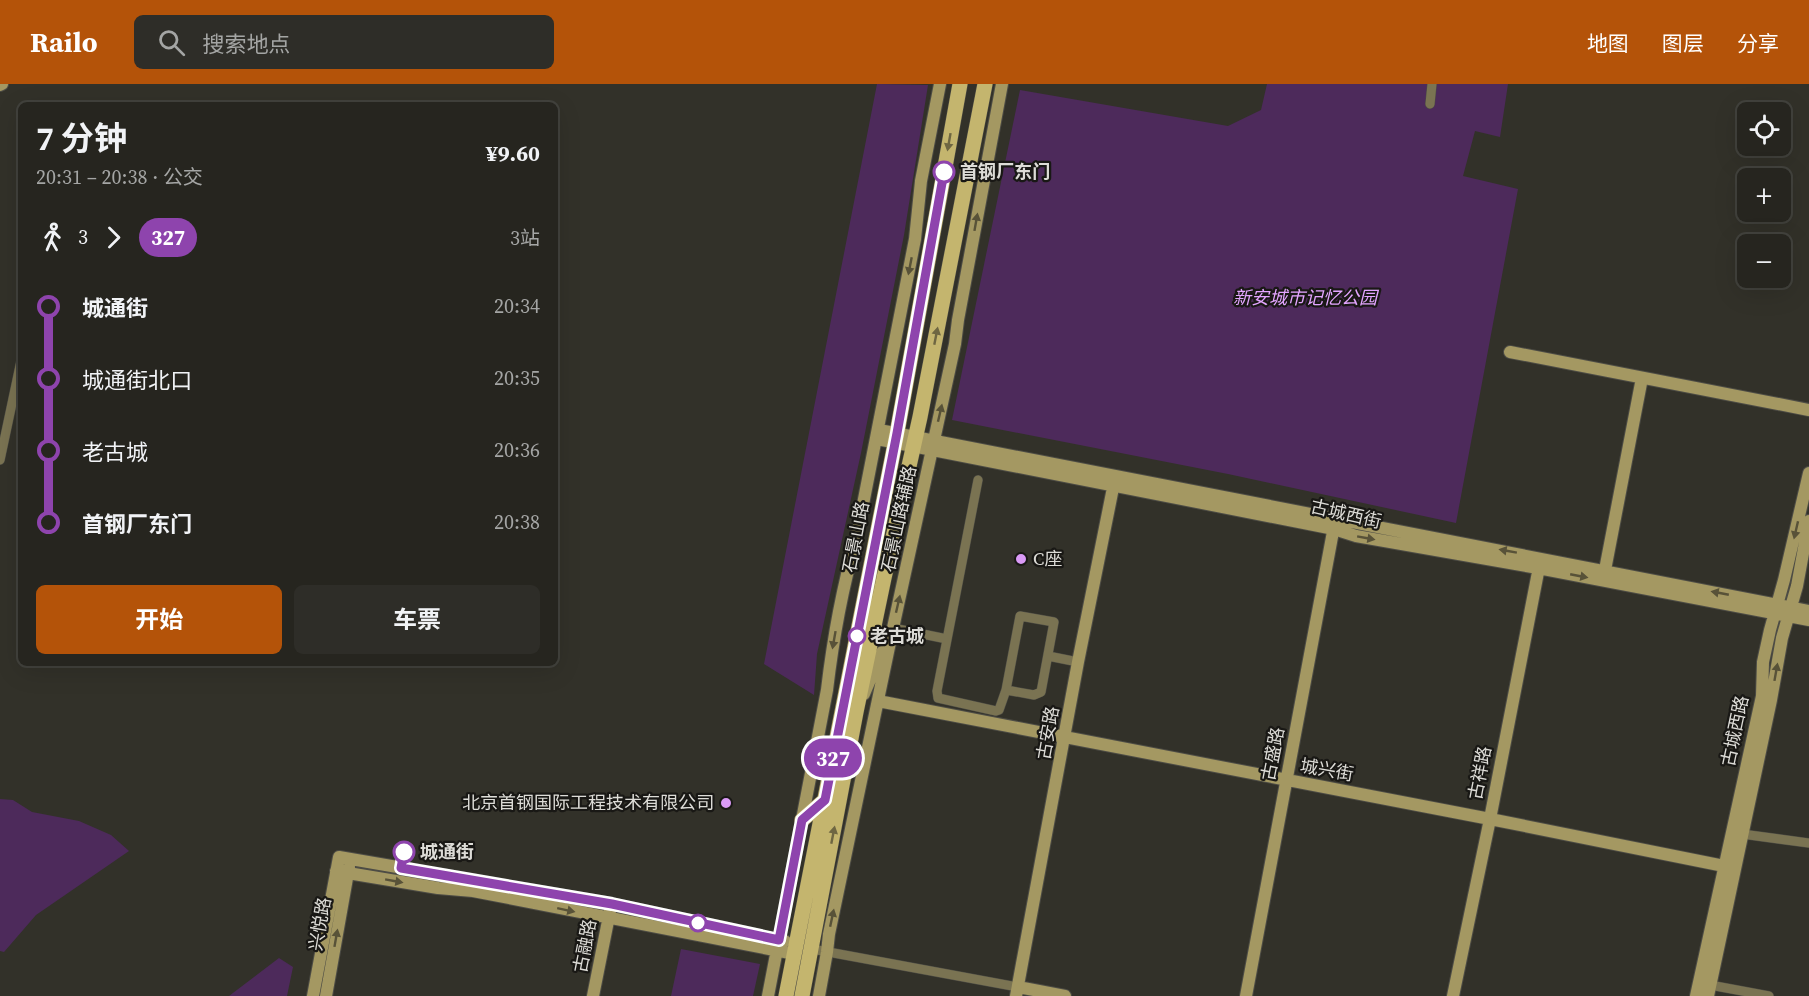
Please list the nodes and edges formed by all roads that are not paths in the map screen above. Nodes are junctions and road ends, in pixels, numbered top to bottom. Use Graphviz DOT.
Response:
graph roads {
  1 [pos="940,84"];
  2 [pos="960,84"];
  3 [pos="985,84"];
  4 [pos="1002,84"];
  5 [pos="1432,84"];
  6 [pos="1430,104"];
  7 [pos="987,161"];
  8 [pos="958,218"];
  9 [pos="1510,352"];
  10 [pos="18,375"];
  11 [pos="1641,378"];
  12 [pos="1809,410"];
  13 [pos="878,434"];
  14 [pos="896,438"];
  15 [pos="915,441"];
  16 [pos="933,445"];
  17 [pos="0,460"];
  18 [pos="1809,473"];
  19 [pos="978,480"];
  20 [pos="1115,481"];
  21 [pos="1809,521"];
  22 [pos="1335,524"];
  23 [pos="1539,563"];
  24 [pos="1605,570"];
  25 [pos="1775,609"];
  26 [pos="1809,611"];
  27 [pos="1790,612"];
  28 [pos="1809,620"];
  29 [pos="893,628"];
  30 [pos="947,639"];
  31 [pos="1048,656"];
  32 [pos="1078,662"];
  33 [pos="1006,690"];
  34 [pos="878,701"];
  35 [pos="856,712"];
  36 [pos="1066,738"];
  37 [pos="1287,781"];
  38 [pos="825,800"];
  39 [pos="1490,819"];
  40 [pos="802,820"];
  41 [pos="1742,834"];
  42 [pos="1809,843"];
  43 [pos="1730,867"];
  44 [pos="342,872"];
  45 [pos="612,904"];
  46 [pos="608,919"];
  47 [pos="778,945"];
  48 [pos="796,949"];
  49 [pos="812,949"];
  50 [pos="827,952"];
  51 [pos="1709,990"];
  52 [pos="1017,992"];
  53 [pos="313,996"];
  54 [pos="326,996"];
  55 [pos="593,996"];
  56 [pos="768,996"];
  57 [pos="786,996"];
  58 [pos="802,996"];
  59 [pos="819,996"];
  60 [pos="1065,996"];
  61 [pos="1246,996"];
  62 [pos="1453,996"];
  63 [pos="1696,996"];
  64 [pos="1769,996"];
  1 -- 13 [label="street, 石景山路辅路, one-way"];
  2 -- 14 [label="main road, 石景山路, one-way"];
  3 -- 8 [label="main road, 石景山路"];
  4 -- 7 [label="street, 石景山路辅路"];
  5 -- 6 [label="street"];
  7 -- 8 [label="street"];
  16 -- 7 [label="street, 石景山路辅路, one-way"];
  15 -- 8 [label="main road, 石景山路, one-way"];
  9 -- 11 [label="street"];
  10 -- 17 [label="street"];
  11 -- 12 [label="street"];
  11 -- 24 [label="street"];
  13 -- 14 [label="street, 古城西街"];
  13 -- 40 [label="street, 石景山路辅路, one-way"];
  14 -- 15 [label="street, 古城西街"];
  14 -- 38 [label="main road, 石景山路"];
  15 -- 16 [label="street, 古城西街"];
  15 -- 35 [label="main road, 石景山路"];
  16 -- 20 [label="street, 古城西街"];
  29 -- 16 [label="street, 石景山路辅路, one-way"];
  18 -- 25 [label="street, 古城西路, one-way"];
  19 -- 30 [label="street"];
  20 -- 22 [label="street, 古城西街"];
  20 -- 32 [label="street, 古安路"];
  21 -- 27 [label="street, 古城西路"];
  22 -- 23 [label="street, 古城西街"];
  22 -- 37 [label="street, 古盛路"];
  23 -- 24 [label="street, 古城西街"];
  23 -- 25 [label="street, 古城西街, one-way"];
  23 -- 39 [label="street, 古祥路"];
  25 -- 24 [label="street, 古城西街, one-way"];
  25 -- 27 [label="street, 古城西街"];
  25 -- 43 [label="street, 古城西路"];
  26 -- 27 [label="street, 古城西街"];
  27 -- 28 [label="street, 古城西街"];
  41 -- 27 [label="street, 古城西路, one-way"];
  29 -- 30 [label="street"];
  29 -- 34 [label="street, 石景山路辅路"];
  29 -- 35 [label="street"];
  30 -- 33 [label="street"];
  31 -- 32 [label="street"];
  31 -- 33 [label="street"];
  31 -- 33 [label="street"];
  32 -- 36 [label="street, 古安路"];
  34 -- 36 [label="street, 城兴街"];
  50 -- 34 [label="street, 石景山路辅路, one-way"];
  49 -- 35 [label="main road, 石景山路, one-way"];
  36 -- 37 [label="street, 城兴街"];
  36 -- 52 [label="street, 古安路"];
  37 -- 39 [label="street, 城兴街"];
  37 -- 61 [label="street, 古盛路"];
  38 -- 40 [label="main road"];
  38 -- 48 [label="main road, 石景山路"];
  39 -- 43 [label="street, 城兴街"];
  39 -- 62 [label="street, 古祥路"];
  40 -- 47 [label="street, 石景山路辅路"];
  41 -- 42 [label="street"];
  41 -- 43 [label="street, 古城西路"];
  43 -- 51 [label="street, 古城西路"];
  43 -- 63 [label="street, 古城西路"];
  44 -- 45 [label="street"];
  44 -- 46 [label="street, one-way"];
  44 -- 53 [label="street, 兴悦路"];
  54 -- 44 [label="street, 兴悦路, one-way"];
  45 -- 46 [label="street, 古融路"];
  45 -- 47 [label="street"];
  46 -- 47 [label="street"];
  46 -- 55 [label="street, 古融路"];
  47 -- 48 [label="street"];
  47 -- 56 [label="street, 石景山路辅路"];
  48 -- 57 [label="main road, 石景山路"];
  49 -- 50 [label="street"];
  49 -- 58 [label="main road, 石景山路"];
  50 -- 52 [label="street"];
  50 -- 59 [label="street, 石景山路辅路"];
  51 -- 64 [label="street"];
  52 -- 60 [label="street"];
}
